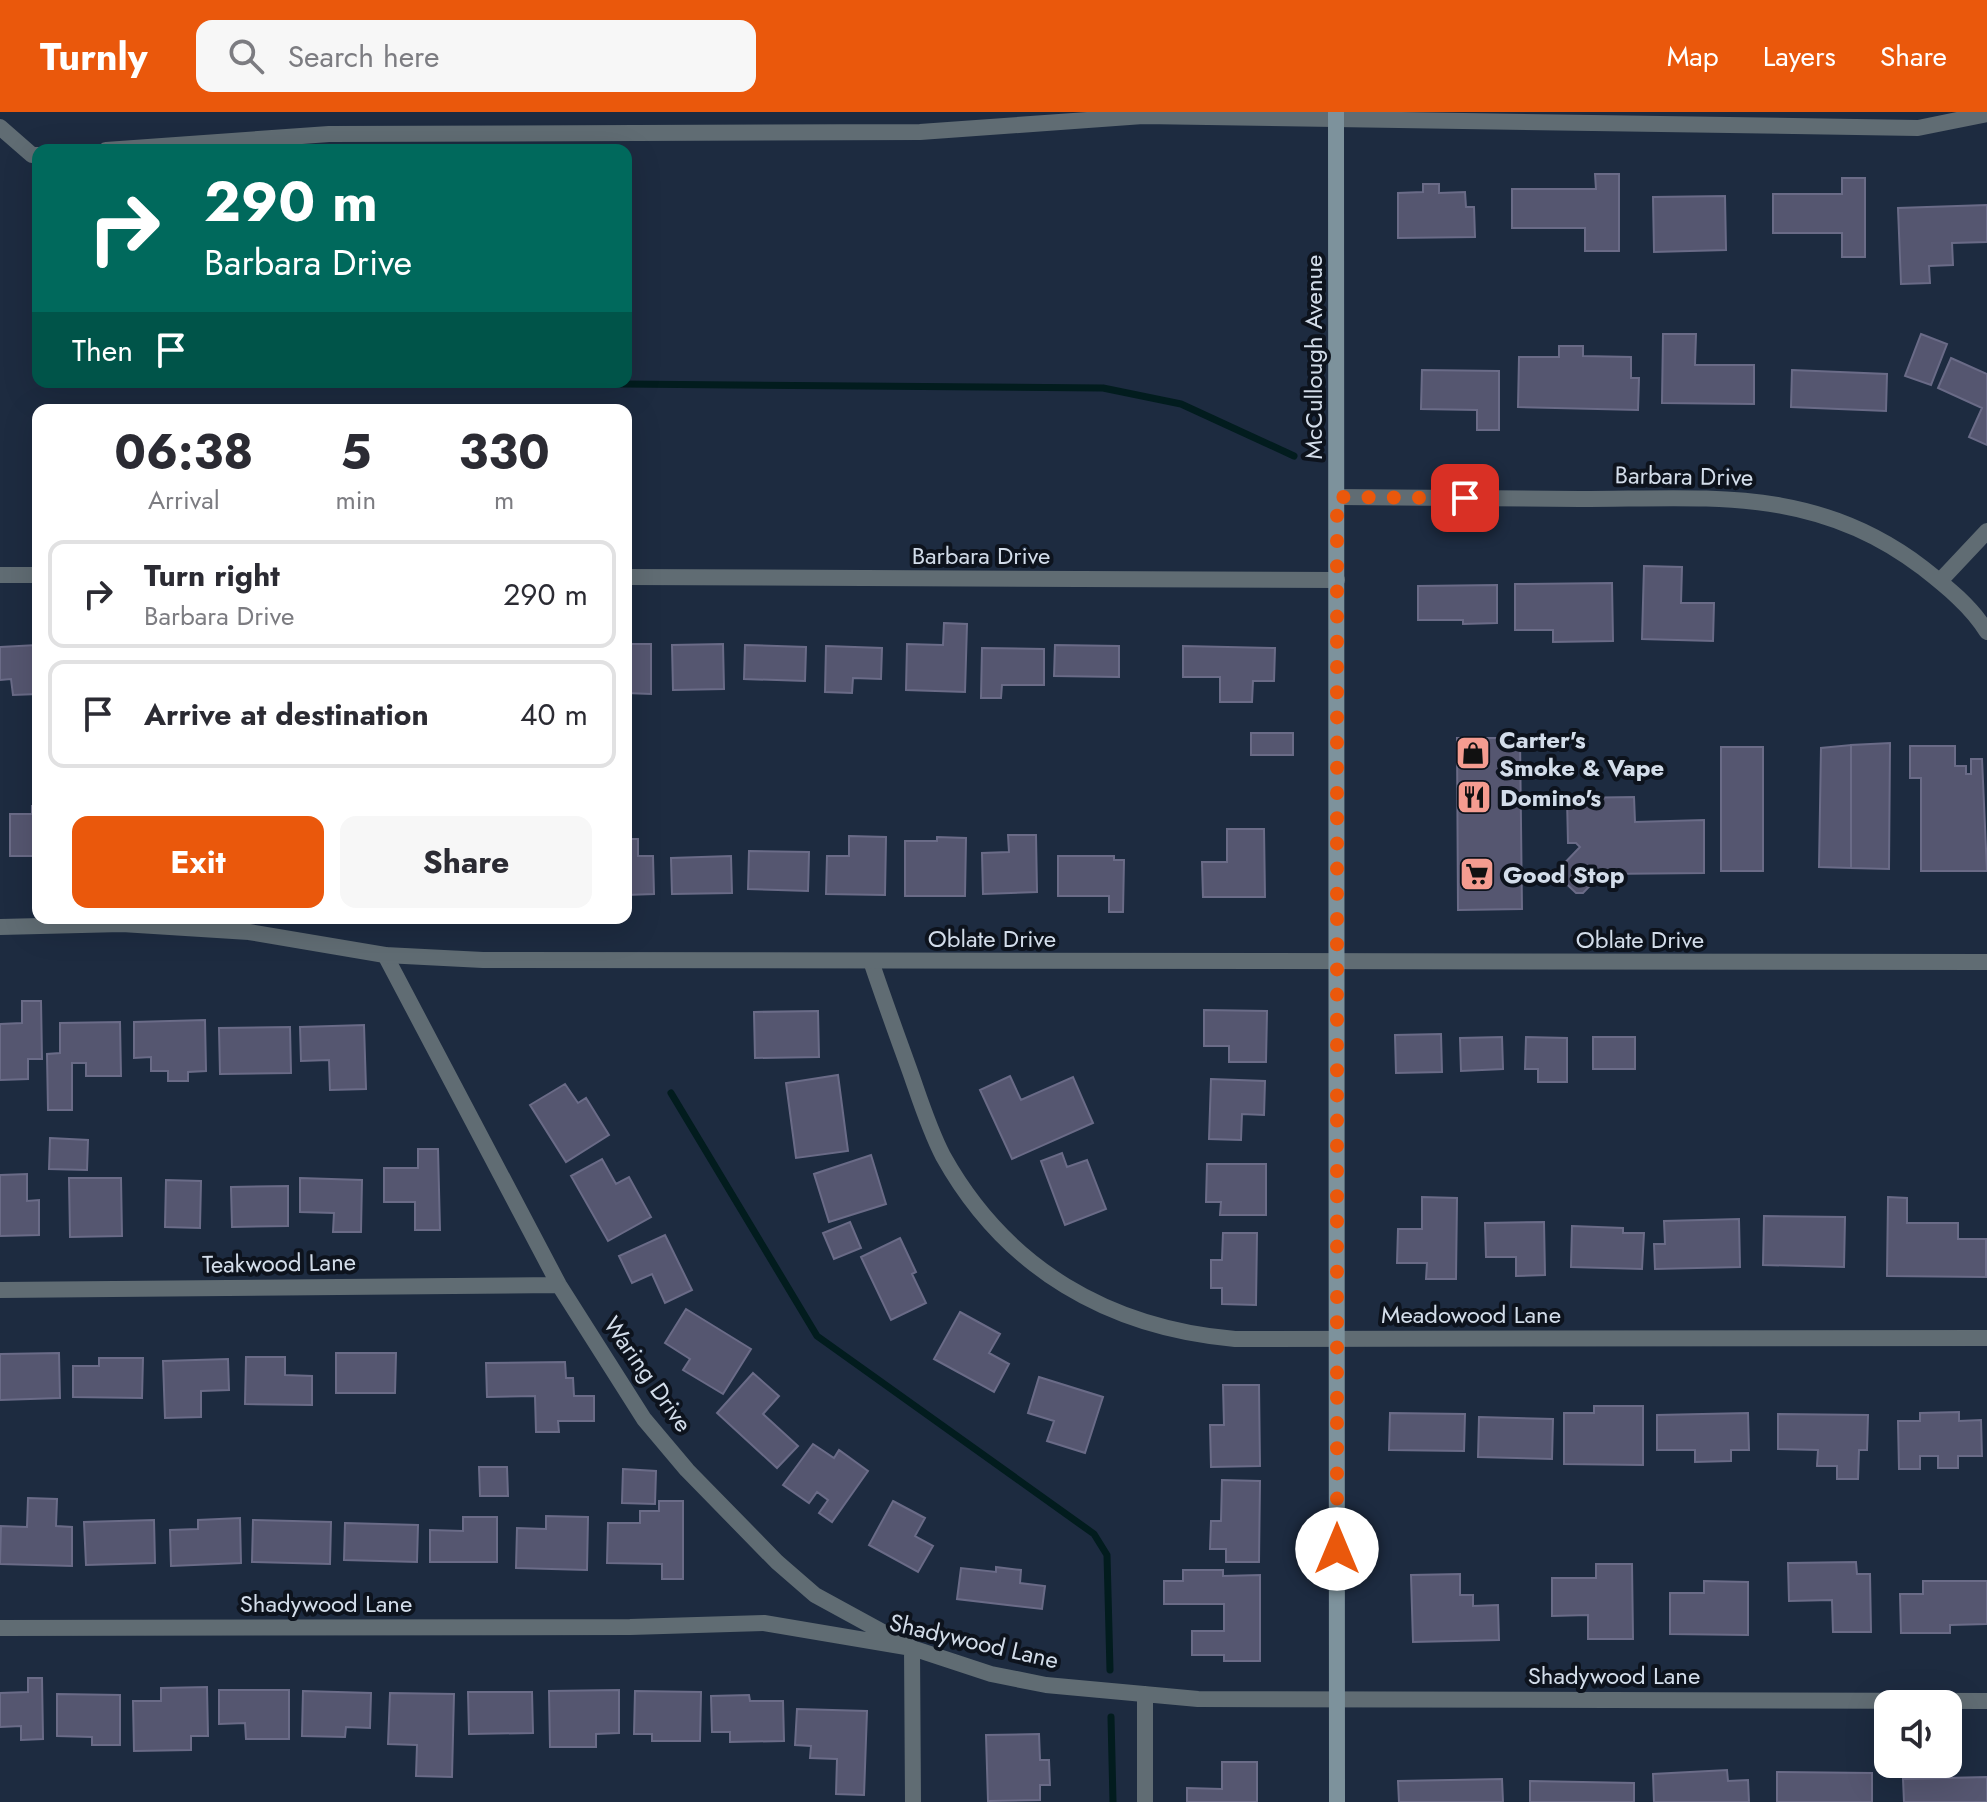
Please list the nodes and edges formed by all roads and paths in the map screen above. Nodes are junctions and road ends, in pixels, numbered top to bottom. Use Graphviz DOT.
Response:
graph roads {
  1 [pos="1336,114"];
  2 [pos="1987,114"];
  3 [pos="0,127"];
  4 [pos="190,144"];
  5 [pos="32,153"];
  6 [pos="1337,497"];
  7 [pos="1987,531"];
  8 [pos="0,575"];
  9 [pos="32,575"];
  10 [pos="632,577"];
  11 [pos="1337,580"];
  12 [pos="1940,581"];
  13 [pos="1987,632"];
  14 [pos="0,927"];
  15 [pos="385,955"];
  16 [pos="871,961"];
  17 [pos="1987,962"];
  18 [pos="1337,963"];
  19 [pos="559,1285"];
  20 [pos="0,1290"];
  21 [pos="1337,1338"];
  22 [pos="1987,1338"];
  23 [pos="0,1628"];
  24 [pos="912,1648"];
  25 [pos="1145,1694"];
  26 [pos="1337,1699"];
  27 [pos="1987,1701"];
  28 [pos="913,1802"];
  29 [pos="1145,1802"];
  30 [pos="1337,1802"];
  1 -- 2 [label="street"];
  1 -- 4 [label="street"];
  1 -- 6 [label="main road, McCullough Avenue"];
  3 -- 5 [label="street"];
  6 -- 11 [label="main road, McCullough Avenue"];
  6 -- 12 [label="street, Barbara Drive"];
  7 -- 12 [label="street"];
  8 -- 9 [label="street"];
  10 -- 11 [label="street, Barbara Drive"];
  11 -- 18 [label="main road, McCullough Avenue"];
  12 -- 13 [label="street, Barbara Drive"];
  14 -- 15 [label="street, Oblate Drive"];
  15 -- 16 [label="street, Oblate Drive"];
  15 -- 19 [label="street, Waring Drive"];
  16 -- 18 [label="street, Oblate Drive"];
  16 -- 21 [label="street, Meadowood Lane"];
  17 -- 18 [label="street, Oblate Drive"];
  18 -- 21 [label="main road, McCullough Avenue"];
  19 -- 20 [label="street, Teakwood Lane"];
  19 -- 24 [label="street, Waring Drive"];
  21 -- 22 [label="street, Meadowood Lane"];
  21 -- 26 [label="main road, McCullough Avenue"];
  23 -- 24 [label="street, Shadywood Lane"];
  24 -- 25 [label="street, Shadywood Lane"];
  24 -- 28 [label="street"];
  25 -- 26 [label="street, Shadywood Lane"];
  25 -- 29 [label="street"];
  26 -- 27 [label="street, Shadywood Lane"];
  26 -- 30 [label="main road, McCullough Avenue"];
}
